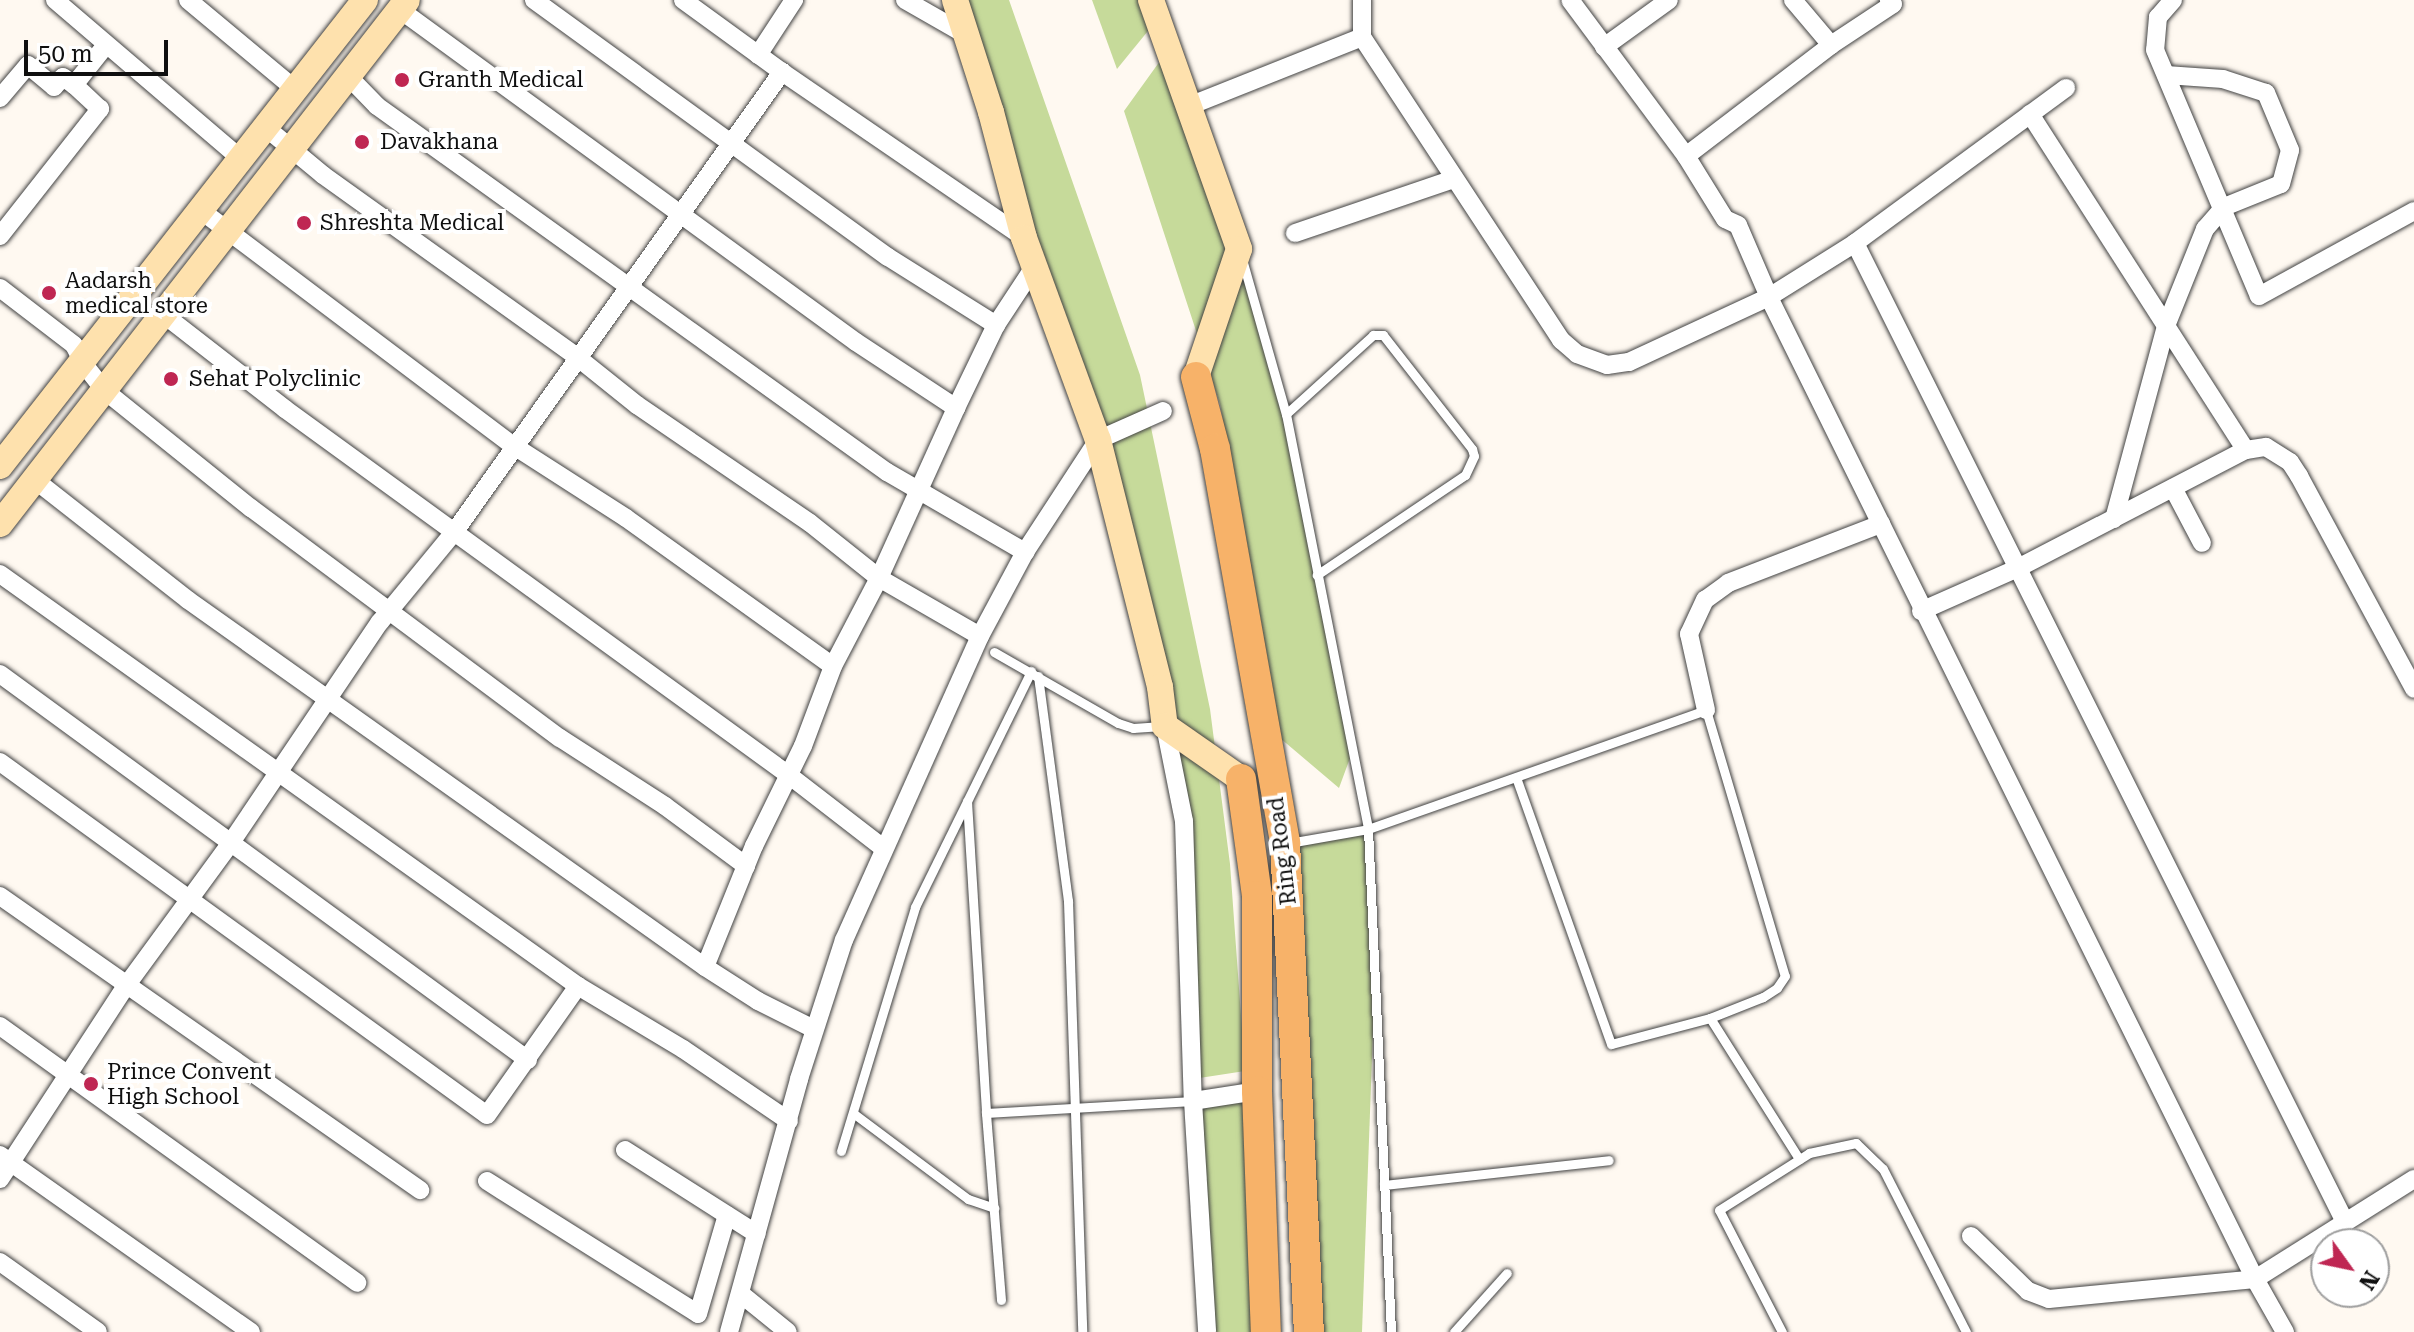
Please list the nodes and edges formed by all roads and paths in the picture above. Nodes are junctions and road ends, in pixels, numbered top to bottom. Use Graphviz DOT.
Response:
graph roads {
  1 [pos="55,0"];
  2 [pos="188,0"];
  3 [pos="365,0"];
  4 [pos="534,0"];
  5 [pos="794,0"];
  6 [pos="905,0"];
  7 [pos="955,0"];
  8 [pos="1151,0"];
  9 [pos="1362,0"];
  10 [pos="1570,0"];
  11 [pos="1669,0"];
  12 [pos="1793,0"];
  13 [pos="1889,0"];
  14 [pos="2173,0"];
  15 [pos="687,1"];
  16 [pos="403,4"];
  17 [pos="966,35"];
  18 [pos="1362,37"];
  19 [pos="106,45"];
  20 [pos="1831,45"];
  21 [pos="1604,47"];
  22 [pos="758,55"];
  23 [pos="782,72"];
  24 [pos="347,75"];
  25 [pos="2166,75"];
  26 [pos="74,85"];
  27 [pos="2066,88"];
  28 [pos="295,89"];
  29 [pos="0,98"];
  30 [pos="1189,106"];
  31 [pos="2030,114"];
  32 [pos="264,126"];
  33 [pos="731,143"];
  34 [pos="291,148"];
  35 [pos="1686,156"];
  36 [pos="240,158"];
  37 [pos="1454,179"];
  38 [pos="2224,207"];
  39 [pos="199,209"];
  40 [pos="2414,211"];
  41 [pos="680,213"];
  42 [pos="226,232"];
  43 [pos="1295,233"];
  44 [pos="0,236"];
  45 [pos="1024,238"];
  46 [pos="1855,243"];
  47 [pos="1239,249"];
  48 [pos="1036,264"];
  49 [pos="628,285"];
  50 [pos="0,288"];
  51 [pos="1769,297"];
  52 [pos="163,314"];
  53 [pos="996,325"];
  54 [pos="2166,326"];
  55 [pos="577,357"];
  56 [pos="83,363"];
  57 [pos="1196,377"];
  58 [pos="104,390"];
  59 [pos="956,408"];
  60 [pos="1163,411"];
  61 [pos="1286,414"];
  62 [pos="1098,440"];
  63 [pos="514,446"];
  64 [pos="2246,450"];
  65 [pos="0,466"];
  66 [pos="35,480"];
  67 [pos="2173,488"];
  68 [pos="920,491"];
  69 [pos="2114,519"];
  70 [pos="0,524"];
  71 [pos="1881,524"];
  72 [pos="455,531"];
  73 [pos="2202,543"];
  74 [pos="1025,552"];
  75 [pos="2016,569"];
  76 [pos="0,574"];
  77 [pos="1317,575"];
  78 [pos="879,578"];
  79 [pos="390,611"];
  80 [pos="1921,611"];
  81 [pos="980,636"];
  82 [pos="994,652"];
  83 [pos="833,666"];
  84 [pos="0,674"];
  85 [pos="1034,674"];
  86 [pos="2414,689"];
  87 [pos="327,698"];
  88 [pos="1706,710"];
  89 [pos="1165,726"];
  90 [pos="0,762"];
  91 [pos="279,770"];
  92 [pos="790,776"];
  93 [pos="1516,777"];
  94 [pos="1241,779"];
  95 [pos="967,800"];
  96 [pos="1368,829"];
  97 [pos="1285,843"];
  98 [pos="230,844"];
  99 [pos="883,848"];
  100 [pos="746,866"];
  101 [pos="0,896"];
  102 [pos="189,899"];
  103 [pos="705,967"];
  104 [pos="126,986"];
  105 [pos="578,986"];
  106 [pos="1710,1018"];
  107 [pos="0,1026"];
  108 [pos="814,1029"];
  109 [pos="528,1060"];
  110 [pos="68,1073"];
  111 [pos="1257,1091"];
  112 [pos="1193,1101"];
  113 [pos="1075,1108"];
  114 [pos="853,1113"];
  115 [pos="986,1113"];
  116 [pos="789,1121"];
  117 [pos="625,1150"];
  118 [pos="841,1151"];
  119 [pos="1799,1159"];
  120 [pos="6,1160"];
  121 [pos="1609,1160"];
  122 [pos="0,1179"];
  123 [pos="2414,1179"];
  124 [pos="487,1181"];
  125 [pos="1384,1185"];
  126 [pos="420,1190"];
  127 [pos="994,1208"];
  128 [pos="727,1215"];
  129 [pos="2344,1220"];
  130 [pos="757,1234"];
  131 [pos="1971,1236"];
  132 [pos="0,1262"];
  133 [pos="1507,1273"];
  134 [pos="2255,1279"];
  135 [pos="357,1283"];
  136 [pos="741,1294"];
  137 [pos="1001,1300"];
  138 [pos="698,1314"];
  139 [pos="98,1332"];
  140 [pos="251,1332"];
  141 [pos="727,1332"];
  142 [pos="788,1332"];
  143 [pos="1082,1332"];
  144 [pos="1207,1332"];
  145 [pos="1266,1332"];
  146 [pos="1309,1332"];
  147 [pos="1391,1332"];
  148 [pos="1454,1332"];
  149 [pos="1782,1332"];
  150 [pos="1966,1332"];
  151 [pos="2285,1332"];
  1 -- 19 [label="street"];
  2 -- 28 [label="street"];
  3 -- 28 [label="street"];
  4 -- 33 [label="street"];
  5 -- 22 [label="street"];
  6 -- 17 [label="street"];
  7 -- 17 [label="street"];
  8 -- 30 [label="street"];
  9 -- 18 [label="street"];
  10 -- 21 [label="street"];
  11 -- 21 [label="street"];
  12 -- 20 [label="street"];
  13 -- 20 [label="street"];
  14 -- 25 [label="street"];
  15 -- 22 [label="street"];
  16 -- 24 [label="street"];
  16 -- 41 [label="street"];
  17 -- 45 [label="street"];
  18 -- 30 [label="street"];
  18 -- 37 [label="street"];
  19 -- 26 [label="street"];
  19 -- 36 [label="street"];
  20 -- 35 [label="street"];
  21 -- 35 [label="street"];
  22 -- 23 [label="street"];
  23 -- 33 [label="street"];
  23 -- 45 [label="street"];
  24 -- 34 [label="street"];
  24 -- 49 [label="street"];
  25 -- 38 [label="street"];
  25 -- 38 [label="street"];
  26 -- 29 [label="street"];
  26 -- 44 [label="street"];
  27 -- 31 [label="street"];
  28 -- 32 [label="street"];
  30 -- 47 [label="street"];
  31 -- 46 [label="street"];
  31 -- 54 [label="street"];
  32 -- 34 [label="street"];
  32 -- 36 [label="street"];
  33 -- 41 [label="street"];
  33 -- 53 [label="street"];
  34 -- 42 [label="street"];
  34 -- 55 [label="street"];
  35 -- 51 [label="street"];
  36 -- 39 [label="street"];
  37 -- 43 [label="street"];
  37 -- 51 [label="street"];
  38 -- 40 [label="street"];
  38 -- 54 [label="street"];
  39 -- 42 [label="street"];
  39 -- 56 [label="street"];
  41 -- 49 [label="street"];
  41 -- 59 [label="street"];
  42 -- 52 [label="street"];
  42 -- 63 [label="street"];
  45 -- 48 [label="street"];
  46 -- 51 [label="street"];
  46 -- 75 [label="street"];
  47 -- 57 [label="street"];
  47 -- 61 [label="lane"];
  48 -- 53 [label="street"];
  48 -- 62 [label="street"];
  49 -- 55 [label="street"];
  49 -- 68 [label="street"];
  50 -- 56 [label="street"];
  51 -- 71 [label="street"];
  52 -- 58 [label="street"];
  52 -- 72 [label="street"];
  53 -- 59 [label="street"];
  54 -- 64 [label="street"];
  54 -- 69 [label="street"];
  55 -- 63 [label="street"];
  55 -- 78 [label="street"];
  56 -- 58 [label="street"];
  56 -- 65 [label="street"];
  57 -- 97 [label="main road, Ring Road"];
  58 -- 66 [label="street"];
  58 -- 79 [label="street"];
  59 -- 68 [label="street"];
  60 -- 62 [label="street"];
  61 -- 77 [label="lane"];
  61 -- 77 [label="lane"];
  62 -- 74 [label="street"];
  62 -- 89 [label="street"];
  63 -- 72 [label="street"];
  63 -- 83 [label="street"];
  64 -- 67 [label="street"];
  64 -- 86 [label="street"];
  66 -- 70 [label="street"];
  66 -- 87 [label="street"];
  67 -- 69 [label="street"];
  67 -- 73 [label="street"];
  68 -- 74 [label="street"];
  68 -- 78 [label="street"];
  69 -- 75 [label="street"];
  71 -- 80 [label="street"];
  71 -- 88 [label="street"];
  72 -- 79 [label="street"];
  72 -- 92 [label="street"];
  74 -- 81 [label="street"];
  75 -- 80 [label="street"];
  75 -- 129 [label="street"];
  76 -- 91 [label="street"];
  77 -- 96 [label="lane"];
  78 -- 81 [label="street"];
  78 -- 83 [label="street"];
  79 -- 87 [label="street"];
  79 -- 100 [label="street"];
  80 -- 134 [label="street"];
  81 -- 99 [label="street"];
  82 -- 85 [label="lane"];
  83 -- 92 [label="street"];
  84 -- 98 [label="street"];
  85 -- 89 [label="lane"];
  85 -- 95 [label="lane"];
  85 -- 113 [label="lane"];
  87 -- 91 [label="street"];
  87 -- 103 [label="street"];
  88 -- 93 [label="lane"];
  88 -- 106 [label="lane"];
  89 -- 94 [label="street"];
  89 -- 112 [label="street"];
  90 -- 102 [label="street"];
  91 -- 98 [label="street"];
  91 -- 105 [label="street"];
  92 -- 99 [label="street"];
  92 -- 100 [label="street"];
  93 -- 96 [label="lane"];
  93 -- 106 [label="lane"];
  94 -- 111 [label="main road, Ring Road"];
  95 -- 114 [label="lane"];
  95 -- 115 [label="lane"];
  96 -- 97 [label="lane"];
  96 -- 125 [label="lane"];
  97 -- 146 [label="main road, Ring Road"];
  98 -- 102 [label="street"];
  98 -- 109 [label="street"];
  99 -- 108 [label="street"];
  100 -- 103 [label="street"];
  101 -- 104 [label="street"];
  102 -- 104 [label="street"];
  102 -- 109 [label="street"];
  103 -- 108 [label="street"];
  104 -- 110 [label="street"];
  104 -- 126 [label="street"];
  105 -- 109 [label="street"];
  105 -- 116 [label="street"];
  106 -- 119 [label="lane"];
  107 -- 110 [label="street"];
  108 -- 116 [label="street"];
  110 -- 120 [label="street"];
  110 -- 135 [label="street"];
  111 -- 112 [label="street"];
  111 -- 145 [label="main road, Ring Road"];
  112 -- 113 [label="lane"];
  112 -- 144 [label="street"];
  113 -- 115 [label="lane"];
  113 -- 143 [label="lane"];
  114 -- 118 [label="lane"];
  114 -- 127 [label="lane"];
  115 -- 127 [label="lane"];
  116 -- 130 [label="street"];
  117 -- 128 [label="street"];
  119 -- 149 [label="lane"];
  119 -- 150 [label="lane"];
  120 -- 122 [label="street"];
  120 -- 140 [label="street"];
  121 -- 125 [label="lane"];
  123 -- 129 [label="street"];
  124 -- 138 [label="street"];
  125 -- 147 [label="lane"];
  127 -- 137 [label="lane"];
  128 -- 130 [label="street"];
  128 -- 138 [label="street"];
  129 -- 134 [label="street"];
  130 -- 136 [label="street"];
  131 -- 134 [label="street"];
  132 -- 139 [label="street"];
  133 -- 148 [label="lane"];
  134 -- 151 [label="street"];
  136 -- 141 [label="street"];
  136 -- 142 [label="street"];
  138 -- 141 [label="street"];
}
